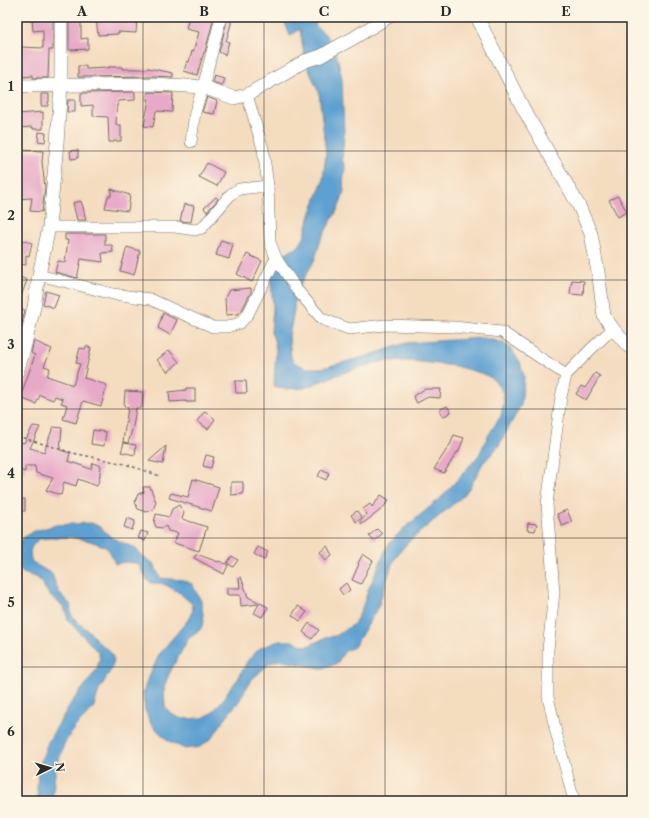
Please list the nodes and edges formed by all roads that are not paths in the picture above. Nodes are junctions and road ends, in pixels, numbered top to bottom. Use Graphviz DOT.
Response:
graph roads {
  1 [pos="61,17"];
  2 [pos="221,17"];
  3 [pos="388,17"];
  4 [pos="477,17"];
  5 [pos="61,85"];
  6 [pos="17,86"];
  7 [pos="203,87"];
  8 [pos="247,95"];
  9 [pos="191,142"];
  10 [pos="268,186"];
  11 [pos="49,227"];
  12 [pos="276,258"];
  13 [pos="38,275"];
  14 [pos="614,330"];
  15 [pos="632,348"];
  16 [pos="20,353"];
  17 [pos="17,372"];
  18 [pos="566,375"];
  19 [pos="574,801"];
  1 -- 5 [label="street"];
  2 -- 7 [label="street"];
  3 -- 8 [label="street"];
  4 -- 14 [label="street"];
  5 -- 6 [label="street"];
  5 -- 7 [label="street"];
  5 -- 11 [label="street"];
  7 -- 8 [label="street"];
  7 -- 9 [label="street"];
  8 -- 10 [label="street"];
  10 -- 11 [label="street"];
  10 -- 12 [label="street"];
  11 -- 13 [label="street"];
  12 -- 13 [label="street"];
  12 -- 18 [label="street"];
  13 -- 16 [label="street"];
  14 -- 15 [label="street"];
  14 -- 18 [label="street"];
  16 -- 17 [label="street"];
  18 -- 19 [label="street"];
}
